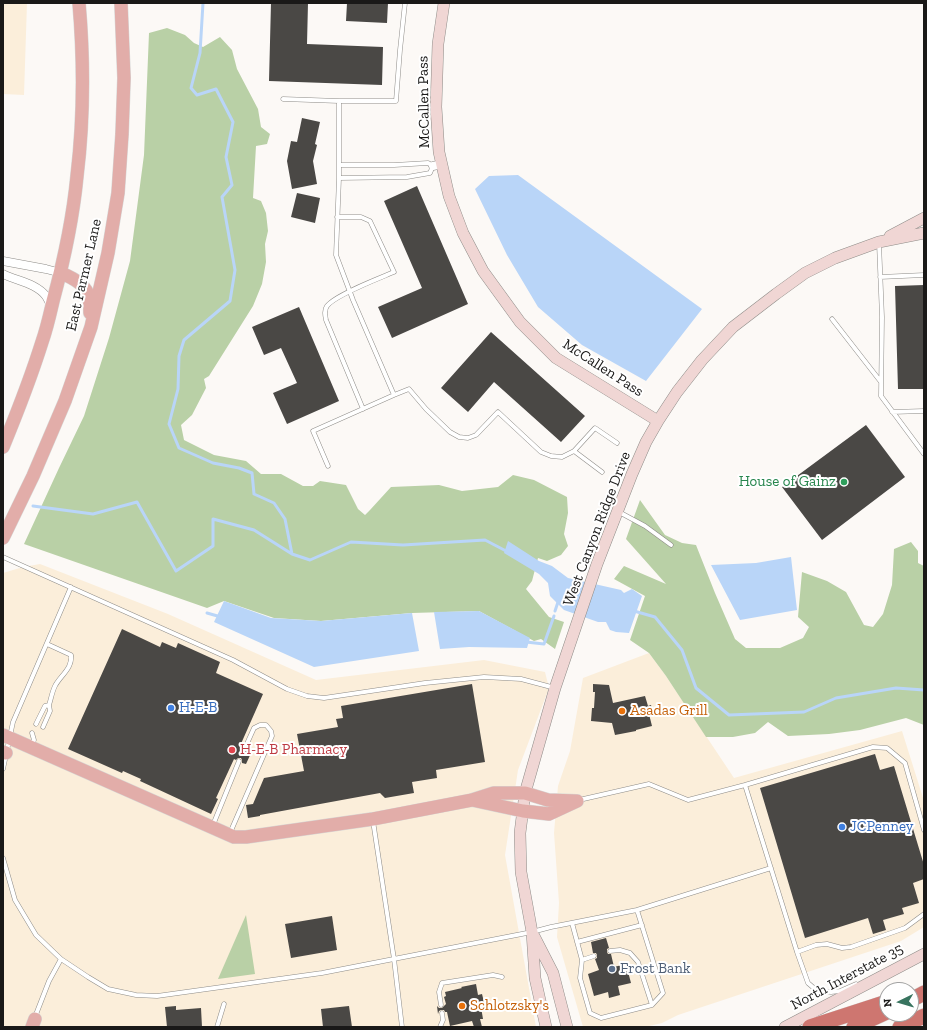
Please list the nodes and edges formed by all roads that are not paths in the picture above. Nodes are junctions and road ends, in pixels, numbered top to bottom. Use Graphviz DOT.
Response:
graph roads {
  1 [pos="79,3"];
  2 [pos="121,3"];
  3 [pos="405,3"];
  4 [pos="444,3"];
  5 [pos="283,99"];
  6 [pos="339,101"];
  7 [pos="339,165"];
  8 [pos="438,165"];
  9 [pos="339,178"];
  10 [pos="337,217"];
  11 [pos="924,218"];
  12 [pos="924,233"];
  13 [pos="879,242"];
  14 [pos="3,261"];
  15 [pos="61,272"];
  16 [pos="3,274"];
  17 [pos="924,274"];
  18 [pos="880,277"];
  19 [pos="350,291"];
  20 [pos="52,308"];
  21 [pos="832,319"];
  22 [pos="91,327"];
  23 [pos="881,383"];
  24 [pos="394,395"];
  25 [pos="363,409"];
  26 [pos="924,411"];
  27 [pos="892,412"];
  28 [pos="658,421"];
  29 [pos="617,443"];
  30 [pos="3,447"];
  31 [pos="574,451"];
  32 [pos="924,454"];
  33 [pos="328,466"];
  34 [pos="602,472"];
  35 [pos="618,511"];
  36 [pos="3,538"];
  37 [pos="671,545"];
  38 [pos="3,557"];
  39 [pos="71,587"];
  40 [pos="47,644"];
  41 [pos="555,688"];
  42 [pos="49,705"];
  43 [pos="36,724"];
  44 [pos="44,727"];
  45 [pos="32,733"];
  46 [pos="6,736"];
  47 [pos="40,736"];
  48 [pos="32,743"];
  49 [pos="245,748"];
  50 [pos="4,753"];
  51 [pos="239,761"];
  52 [pos="3,769"];
  53 [pos="745,785"];
  54 [pos="525,793"];
  55 [pos="472,800"];
  56 [pos="577,801"];
  57 [pos="523,811"];
  58 [pos="373,819"];
  59 [pos="212,827"];
  60 [pos="924,830"];
  61 [pos="229,835"];
  62 [pos="3,858"];
  63 [pos="771,868"];
  64 [pos="4,869"];
  65 [pos="638,910"];
  66 [pos="924,914"];
  67 [pos="572,923"];
  68 [pos="642,925"];
  69 [pos="532,932"];
  70 [pos="577,942"];
  71 [pos="610,952"];
  72 [pos="797,952"];
  73 [pos="924,954"];
  74 [pos="594,956"];
  75 [pos="61,959"];
  76 [pos="394,959"];
  77 [pos="582,960"];
  78 [pos="502,977"];
  79 [pos="224,1004"];
  80 [pos="441,1005"];
  81 [pos="652,1005"];
  82 [pos="879,1005"];
  83 [pos="442,1013"];
  84 [pos="879,1016"];
  85 [pos="924,1016"];
  86 [pos="34,1023"];
  87 [pos="924,1023"];
  88 [pos="217,1027"];
  89 [pos="402,1027"];
  90 [pos="440,1027"];
  91 [pos="546,1027"];
  92 [pos="567,1027"];
  93 [pos="785,1027"];
  94 [pos="810,1027"];
  95 [pos="854,1027"];
  96 [pos="900,1027"];
  97 [pos="916,1027"];
  1 -- 15 [label="main road, East Parmer Lane"];
  2 -- 22 [label="main road, East Parmer Lane"];
  3 -- 6 [label="lane"];
  4 -- 8 [label="street, McCallen Pass"];
  5 -- 6 [label="lane"];
  6 -- 7 [label="lane"];
  7 -- 8 [label="lane"];
  7 -- 9 [label="lane"];
  8 -- 9 [label="lane"];
  8 -- 28 [label="street, McCallen Pass"];
  9 -- 10 [label="lane"];
  10 -- 19 [label="lane"];
  10 -- 19 [label="lane"];
  11 -- 13 [label="street, West Canyon Ridge Drive"];
  12 -- 13 [label="street, West Canyon Ridge Drive"];
  13 -- 18 [label="lane"];
  13 -- 28 [label="street, West Canyon Ridge Drive"];
  14 -- 15 [label="street"];
  15 -- 20 [label="main road, East Parmer Lane"];
  15 -- 22 [label="main road"];
  16 -- 20 [label="street"];
  17 -- 18 [label="lane"];
  18 -- 23 [label="lane"];
  19 -- 24 [label="lane"];
  19 -- 25 [label="lane"];
  20 -- 30 [label="main road, East Parmer Lane"];
  21 -- 23 [label="lane"];
  22 -- 36 [label="main road, East Parmer Lane"];
  23 -- 27 [label="lane"];
  24 -- 25 [label="lane"];
  24 -- 31 [label="lane"];
  25 -- 33 [label="lane"];
  26 -- 27 [label="lane"];
  27 -- 32 [label="lane"];
  28 -- 35 [label="street, West Canyon Ridge Drive"];
  29 -- 31 [label="lane"];
  31 -- 34 [label="lane"];
  35 -- 37 [label="lane"];
  35 -- 41 [label="street, West Canyon Ridge Drive"];
  38 -- 39 [label="lane"];
  39 -- 40 [label="lane"];
  39 -- 41 [label="lane"];
  40 -- 42 [label="lane"];
  40 -- 46 [label="lane"];
  41 -- 54 [label="street, West Canyon Ridge Drive"];
  42 -- 43 [label="lane"];
  42 -- 44 [label="lane"];
  45 -- 48 [label="lane"];
  46 -- 48 [label="main road"];
  46 -- 50 [label="lane"];
  47 -- 48 [label="lane"];
  48 -- 59 [label="main road"];
  49 -- 61 [label="lane"];
  50 -- 52 [label="lane"];
  51 -- 59 [label="lane"];
  53 -- 56 [label="lane"];
  53 -- 60 [label="lane"];
  53 -- 63 [label="lane"];
  54 -- 55 [label="main road"];
  54 -- 56 [label="main road"];
  54 -- 57 [label="street, West Canyon Ridge Drive"];
  55 -- 57 [label="main road"];
  55 -- 58 [label="main road"];
  56 -- 57 [label="main road"];
  57 -- 69 [label="street, West Canyon Ridge Drive"];
  58 -- 61 [label="main road"];
  58 -- 76 [label="lane"];
  59 -- 61 [label="main road"];
  62 -- 64 [label="lane"];
  63 -- 65 [label="lane"];
  63 -- 72 [label="lane"];
  64 -- 75 [label="lane"];
  65 -- 67 [label="lane"];
  65 -- 68 [label="lane"];
  66 -- 72 [label="lane"];
  67 -- 69 [label="lane"];
  67 -- 70 [label="lane"];
  68 -- 70 [label="lane"];
  68 -- 81 [label="lane"];
  69 -- 76 [label="lane"];
  69 -- 91 [label="street, West Canyon Ridge Drive"];
  69 -- 92 [label="street, West Canyon Ridge Drive"];
  70 -- 77 [label="lane"];
  71 -- 81 [label="lane"];
  72 -- 73 [label="lane"];
  73 -- 93 [label="street, North Interstate 35"];
  74 -- 77 [label="lane"];
  75 -- 76 [label="lane"];
  75 -- 86 [label="lane"];
  76 -- 89 [label="lane"];
  77 -- 81 [label="lane"];
  78 -- 80 [label="lane"];
  79 -- 88 [label="lane"];
  82 -- 94 [label="highway"];
  83 -- 90 [label="lane"];
  84 -- 95 [label="highway"];
  85 -- 96 [label="highway"];
  87 -- 97 [label="highway"];
}
